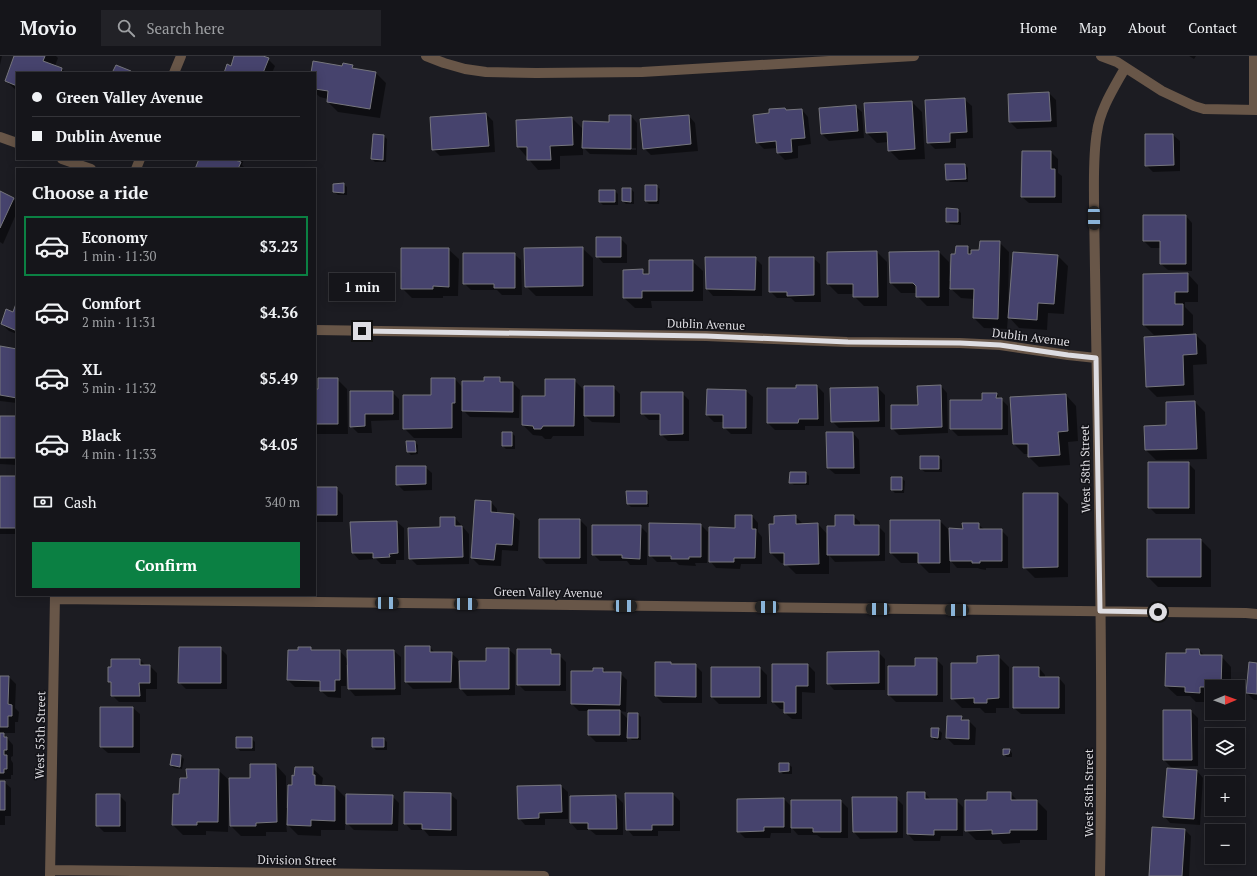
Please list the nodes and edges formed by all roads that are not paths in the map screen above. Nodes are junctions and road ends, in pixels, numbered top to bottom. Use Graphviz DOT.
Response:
graph roads {
  1 [pos="181,56"];
  2 [pos="426,56"];
  3 [pos="914,56"];
  4 [pos="1101,56"];
  5 [pos="1254,56"];
  6 [pos="1125,68"];
  7 [pos="174,72"];
  8 [pos="1255,110"];
  9 [pos="0,137"];
  10 [pos="16,143"];
  11 [pos="65,160"];
  12 [pos="88,168"];
  13 [pos="316,330"];
  14 [pos="1096,358"];
  15 [pos="55,597"];
  16 [pos="1100,611"];
  17 [pos="1257,614"];
  18 [pos="50,873"];
  19 [pos="544,876"];
  20 [pos="1100,876"];
  1 -- 7 [label="street"];
  2 -- 3 [label="street"];
  4 -- 6 [label="street"];
  5 -- 8 [label="street"];
  6 -- 8 [label="street"];
  6 -- 14 [label="street, West 58th Street"];
  9 -- 10 [label="street"];
  11 -- 12 [label="street"];
  13 -- 14 [label="street, Dublin Avenue"];
  14 -- 16 [label="street, West 58th Street"];
  15 -- 16 [label="street, Green Valley Avenue"];
  15 -- 18 [label="street, West 55th Street"];
  16 -- 17 [label="street, Green Valley Avenue"];
  16 -- 20 [label="street, West 58th Street"];
  18 -- 19 [label="street, Division Street"];
}
